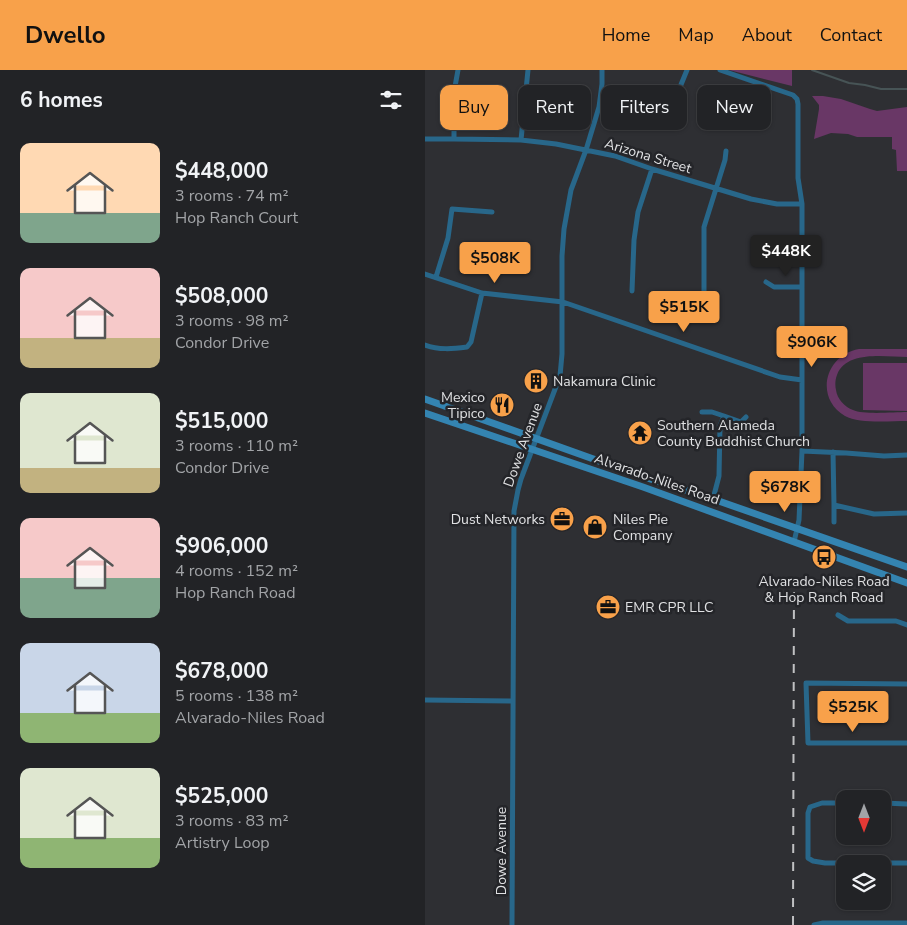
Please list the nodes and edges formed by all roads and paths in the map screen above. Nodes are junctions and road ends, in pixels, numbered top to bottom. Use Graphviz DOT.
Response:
graph roads {
  1 [pos="458,70"];
  2 [pos="528,70"];
  3 [pos="602,70"];
  4 [pos="687,70"];
  5 [pos="720,70"];
  6 [pos="681,85"];
  7 [pos="455,138"];
  8 [pos="425,139"];
  9 [pos="521,140"];
  10 [pos="586,150"];
  11 [pos="726,151"];
  12 [pos="652,169"];
  13 [pos="717,188"];
  14 [pos="802,204"];
  15 [pos="491,212"];
  16 [pos="425,274"];
  17 [pos="436,278"];
  18 [pos="766,282"];
  19 [pos="802,287"];
  20 [pos="633,291"];
  21 [pos="482,293"];
  22 [pos="563,302"];
  23 [pos="702,317"];
  24 [pos="425,345"];
  25 [pos="802,380"];
  26 [pos="425,399"];
  27 [pos="702,412"];
  28 [pos="425,413"];
  29 [pos="724,416"];
  30 [pos="747,417"];
  31 [pos="537,439"];
  32 [pos="533,450"];
  33 [pos="802,452"];
  34 [pos="833,452"];
  35 [pos="907,455"];
  36 [pos="713,499"];
  37 [pos="835,505"];
  38 [pos="907,513"];
  39 [pos="834,522"];
  40 [pos="798,529"];
  41 [pos="794,542"];
  42 [pos="907,567"];
  43 [pos="907,583"];
  44 [pos="838,615"];
  45 [pos="907,625"];
  46 [pos="907,684"];
  47 [pos="425,700"];
  48 [pos="513,701"];
  49 [pos="907,743"];
  50 [pos="836,803"];
  51 [pos="891,803"];
  52 [pos="907,804"];
  53 [pos="907,863"];
  54 [pos="907,923"];
  55 [pos="512,925"];
  56 [pos="814,925"];
  1 -- 7 [label="street"];
  2 -- 9 [label="street"];
  3 -- 10 [label="street, Dowe Avenue"];
  4 -- 6 [label="street"];
  5 -- 14 [label="street"];
  7 -- 8 [label="street, Arizona Street"];
  7 -- 9 [label="street, Arizona Street"];
  9 -- 10 [label="street, Arizona Street"];
  10 -- 12 [label="street, Arizona Street"];
  10 -- 22 [label="street, Dowe Avenue"];
  11 -- 13 [label="street"];
  12 -- 13 [label="street, Arizona Street"];
  12 -- 20 [label="street"];
  13 -- 14 [label="street, Arizona Street"];
  13 -- 23 [label="street"];
  14 -- 19 [label="street"];
  15 -- 17 [label="street"];
  16 -- 17 [label="street"];
  17 -- 21 [label="street"];
  18 -- 19 [label="street"];
  19 -- 25 [label="street"];
  21 -- 22 [label="street"];
  21 -- 24 [label="street"];
  22 -- 25 [label="street"];
  22 -- 31 [label="street, Dowe Avenue"];
  25 -- 33 [label="street"];
  26 -- 31 [label="main road, Alvarado-Niles Road"];
  27 -- 29 [label="street"];
  28 -- 32 [label="main road, Alvarado-Niles Road"];
  29 -- 30 [label="street"];
  29 -- 36 [label="street"];
  31 -- 32 [label="street, Dowe Avenue"];
  31 -- 36 [label="main road, Alvarado-Niles Road"];
  32 -- 41 [label="main road, Alvarado-Niles Road"];
  32 -- 48 [label="street, Dowe Avenue"];
  33 -- 34 [label="street"];
  33 -- 40 [label="street"];
  34 -- 35 [label="street"];
  34 -- 37 [label="street"];
  36 -- 40 [label="main road, Alvarado-Niles Road"];
  37 -- 38 [label="street"];
  37 -- 39 [label="street"];
  40 -- 41 [label="street"];
  40 -- 42 [label="main road, Alvarado-Niles Road"];
  41 -- 43 [label="main road, Alvarado-Niles Road"];
  44 -- 45 [label="street"];
  46 -- 49 [label="street"];
  47 -- 48 [label="street"];
  48 -- 55 [label="street, Dowe Avenue"];
  50 -- 53 [label="street"];
  51 -- 52 [label="street"];
  54 -- 56 [label="street"];
}
